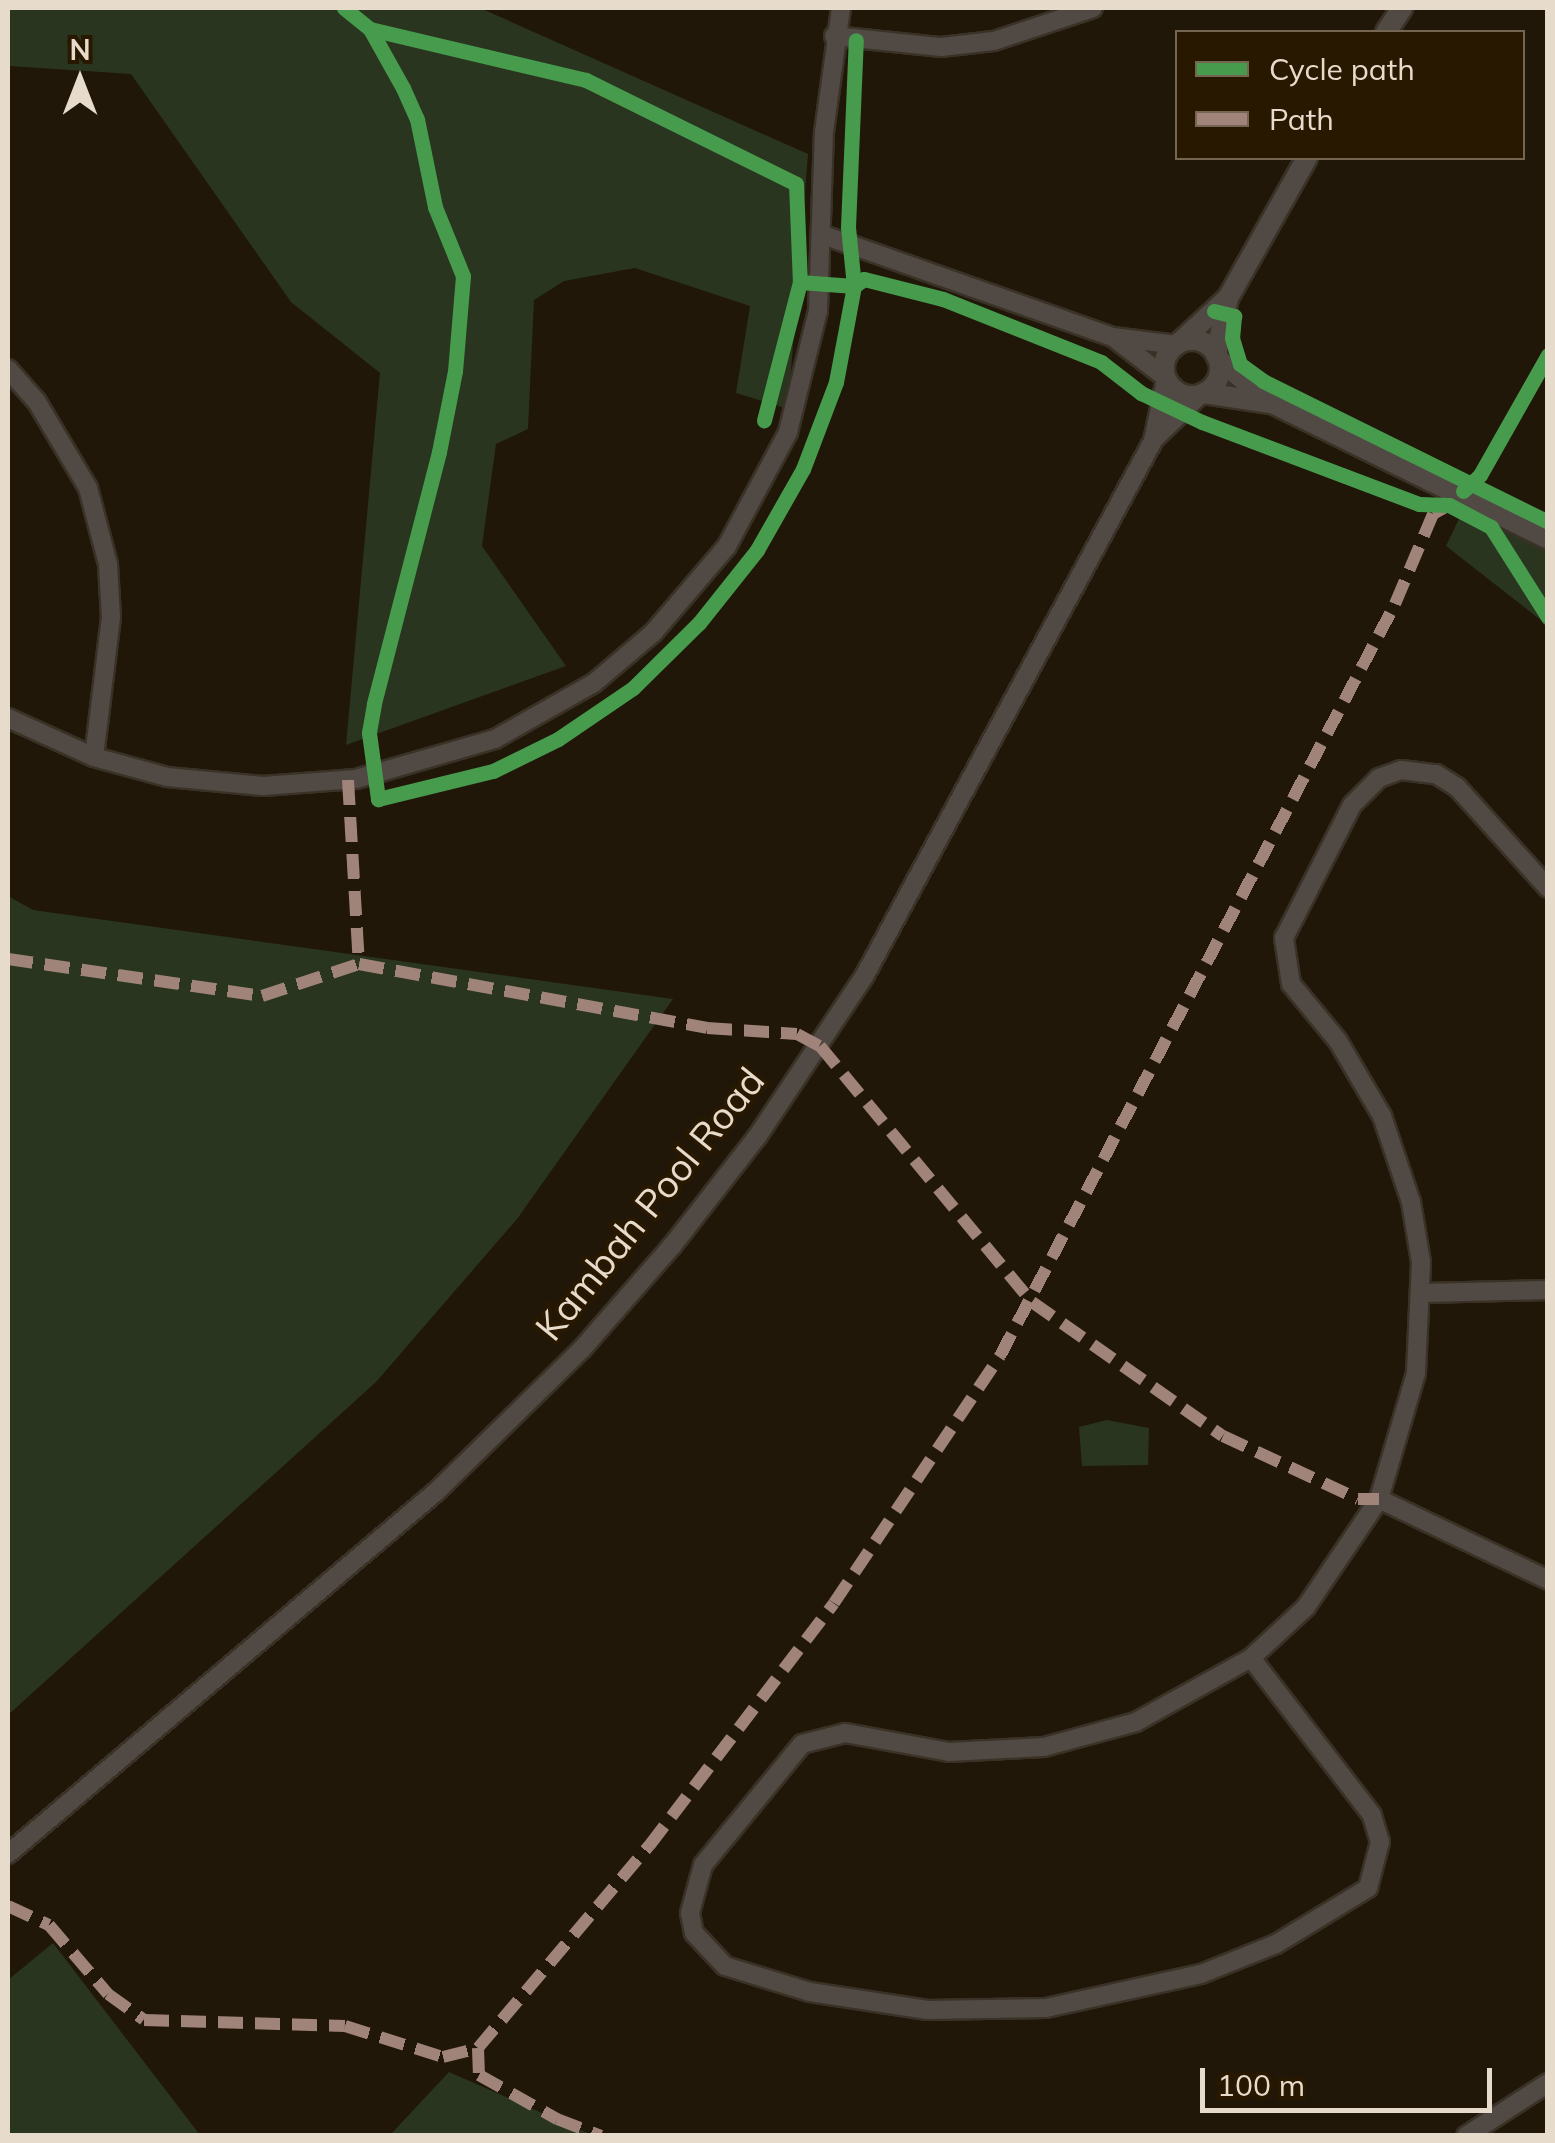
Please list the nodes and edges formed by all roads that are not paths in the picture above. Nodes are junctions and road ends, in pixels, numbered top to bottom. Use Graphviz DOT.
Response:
graph roads {
  1 [pos="841,8"];
  2 [pos="1093,8"];
  3 [pos="1402,8"];
  4 [pos="1387,30"];
  5 [pos="834,36"];
  6 [pos="1306,160"];
  7 [pos="826,236"];
  8 [pos="1228,298"];
  9 [pos="1113,337"];
  10 [pos="1178,344"];
  11 [pos="1217,357"];
  12 [pos="8,369"];
  13 [pos="1166,377"];
  14 [pos="1202,394"];
  15 [pos="1272,403"];
  16 [pos="1153,440"];
  17 [pos="1548,539"];
  18 [pos="8,718"];
  19 [pos="94,757"];
  20 [pos="1548,888"];
  21 [pos="1548,1290"];
  22 [pos="1423,1293"];
  23 [pos="1379,1499"];
  24 [pos="1548,1580"];
  25 [pos="1250,1658"];
  26 [pos="8,1854"];
  27 [pos="1548,2083"];
  28 [pos="1466,2136"];
  1 -- 5 [label="street"];
  2 -- 5 [label="street"];
  3 -- 4 [label="street"];
  5 -- 7 [label="street"];
  6 -- 8 [label="street"];
  7 -- 9 [label="street"];
  7 -- 19 [label="street"];
  8 -- 10 [label="street"];
  8 -- 11 [label="street"];
  9 -- 10 [label="street"];
  9 -- 13 [label="street"];
  10 -- 11 [label="street"];
  10 -- 13 [label="street"];
  11 -- 14 [label="street"];
  11 -- 15 [label="street"];
  12 -- 19 [label="street"];
  13 -- 14 [label="street"];
  13 -- 16 [label="street, Kambah Pool Road"];
  14 -- 15 [label="street"];
  14 -- 16 [label="street, Kambah Pool Road"];
  15 -- 17 [label="street"];
  16 -- 26 [label="street, Kambah Pool Road"];
  18 -- 19 [label="street"];
  20 -- 22 [label="street"];
  21 -- 22 [label="street"];
  22 -- 23 [label="street"];
  23 -- 24 [label="street"];
  23 -- 25 [label="street"];
  25 -- 25 [label="street"];
  27 -- 28 [label="street"];
}
